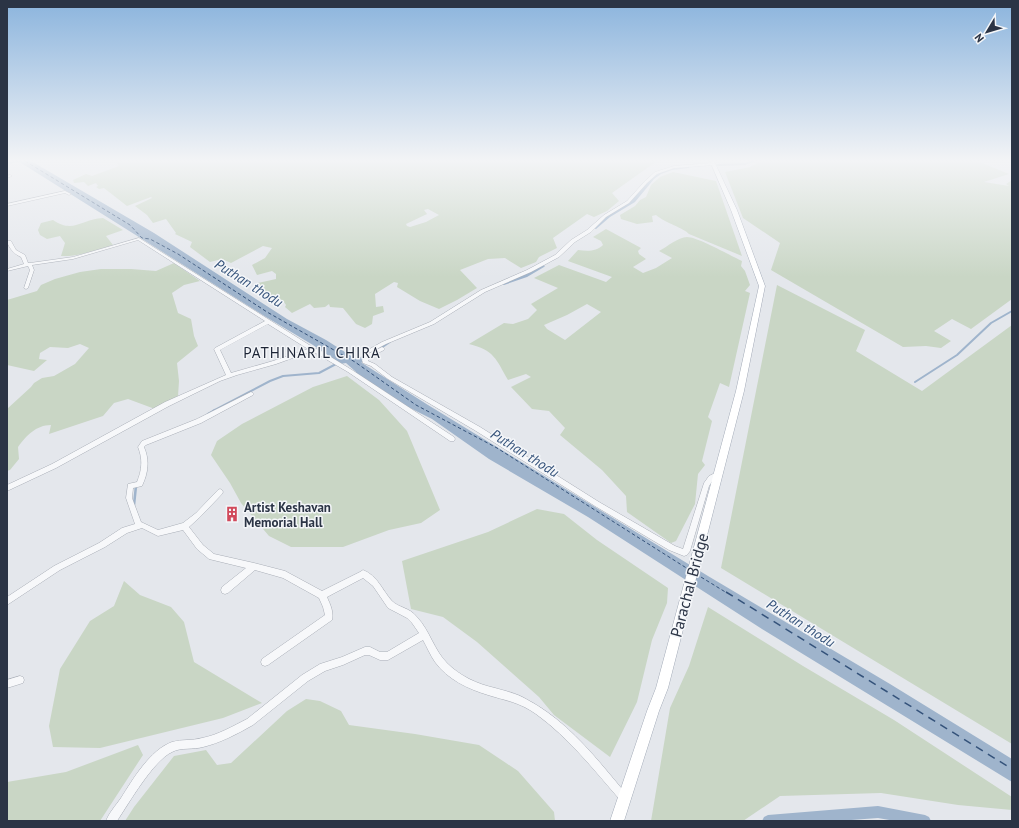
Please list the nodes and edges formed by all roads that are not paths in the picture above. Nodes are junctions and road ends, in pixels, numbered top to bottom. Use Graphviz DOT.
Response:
graph roads {
  1 [pos="31,200"];
  2 [pos="630,200"];
  3 [pos="729,200"];
  4 [pos="7,205"];
  5 [pos="10,242"];
  6 [pos="28,264"];
  7 [pos="7,270"];
  8 [pos="26,288"];
  9 [pos="269,321"];
  10 [pos="312,349"];
  11 [pos="382,349"];
  12 [pos="367,352"];
  13 [pos="229,375"];
  14 [pos="251,394"];
  15 [pos="452,439"];
  16 [pos="718,478"];
  17 [pos="7,488"];
  18 [pos="220,492"];
  19 [pos="139,526"];
  20 [pos="185,526"];
  21 [pos="254,566"];
  22 [pos="225,590"];
  23 [pos="322,595"];
  24 [pos="7,601"];
  25 [pos="424,635"];
  26 [pos="265,662"];
  27 [pos="20,680"];
  28 [pos="7,684"];
  29 [pos="624,798"];
  30 [pos="111,821"];
  31 [pos="617,821"];
  1 -- 4 [label="street"];
  2 -- 12 [label="street"];
  3 -- 16 [label="main road, Parachal Bridge"];
  5 -- 6 [label="street"];
  6 -- 7 [label="street"];
  6 -- 8 [label="street"];
  6 -- 9 [label="street"];
  9 -- 10 [label="street"];
  9 -- 13 [label="street"];
  10 -- 13 [label="street"];
  10 -- 15 [label="street"];
  11 -- 16 [label="street"];
  13 -- 17 [label="street"];
  14 -- 19 [label="street"];
  16 -- 29 [label="main road, Parachal Bridge"];
  18 -- 20 [label="street"];
  19 -- 20 [label="street"];
  19 -- 24 [label="street"];
  20 -- 21 [label="street"];
  21 -- 22 [label="street"];
  21 -- 23 [label="street"];
  23 -- 25 [label="street"];
  23 -- 26 [label="street"];
  25 -- 29 [label="street"];
  25 -- 30 [label="street"];
  27 -- 28 [label="street"];
  29 -- 31 [label="main road, Parachal Bridge"];
}
